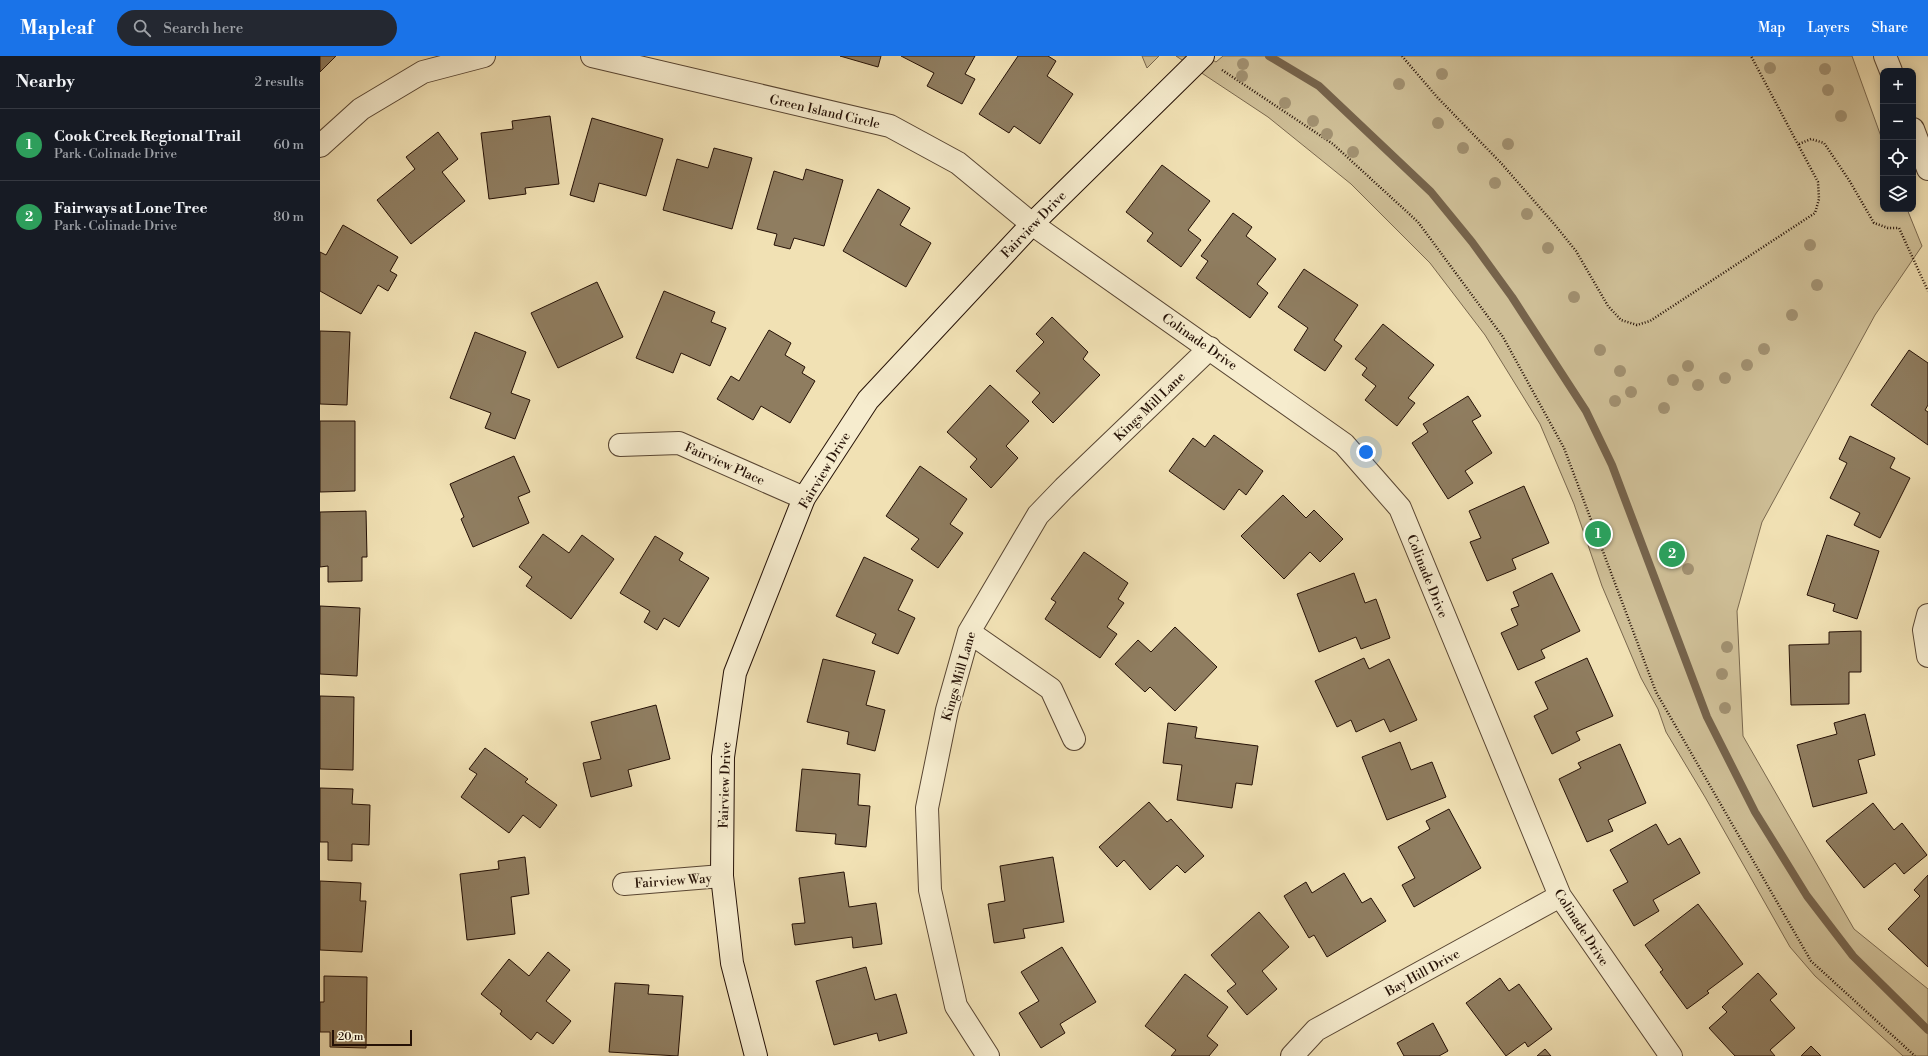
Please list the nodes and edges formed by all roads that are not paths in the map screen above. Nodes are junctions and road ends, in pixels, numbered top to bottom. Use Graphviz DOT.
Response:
graph roads {
  1 [pos="484,56"];
  2 [pos="592,56"];
  3 [pos="1203,56"];
  4 [pos="1886,56"];
  5 [pos="1890,68"];
  6 [pos="1916,137"];
  7 [pos="320,146"];
  8 [pos="1928,169"];
  9 [pos="1032,224"];
  10 [pos="1210,348"];
  11 [pos="620,445"];
  12 [pos="804,498"];
  13 [pos="1928,615"];
  14 [pos="969,632"];
  15 [pos="1928,656"];
  16 [pos="1074,739"];
  17 [pos="722,876"];
  18 [pos="624,884"];
  19 [pos="1560,896"];
  20 [pos="756,1056"];
  21 [pos="988,1056"];
  22 [pos="1292,1056"];
  23 [pos="1671,1056"];
  1 -- 7 [label="street"];
  2 -- 9 [label="street, Green Island Circle"];
  3 -- 9 [label="street, Fairview Drive"];
  4 -- 5 [label="street"];
  6 -- 8 [label="street"];
  9 -- 10 [label="street, Colinade Drive"];
  9 -- 12 [label="street, Fairview Drive"];
  10 -- 14 [label="street, Kings Mill Lane"];
  10 -- 19 [label="street, Colinade Drive"];
  11 -- 12 [label="street, Fairview Place"];
  12 -- 17 [label="street, Fairview Drive"];
  13 -- 15 [label="street"];
  14 -- 16 [label="street"];
  14 -- 21 [label="street, Kings Mill Lane"];
  17 -- 18 [label="street, Fairview Way"];
  17 -- 20 [label="street, Fairview Drive"];
  19 -- 22 [label="street, Bay Hill Drive"];
  19 -- 23 [label="street, Colinade Drive"];
}
